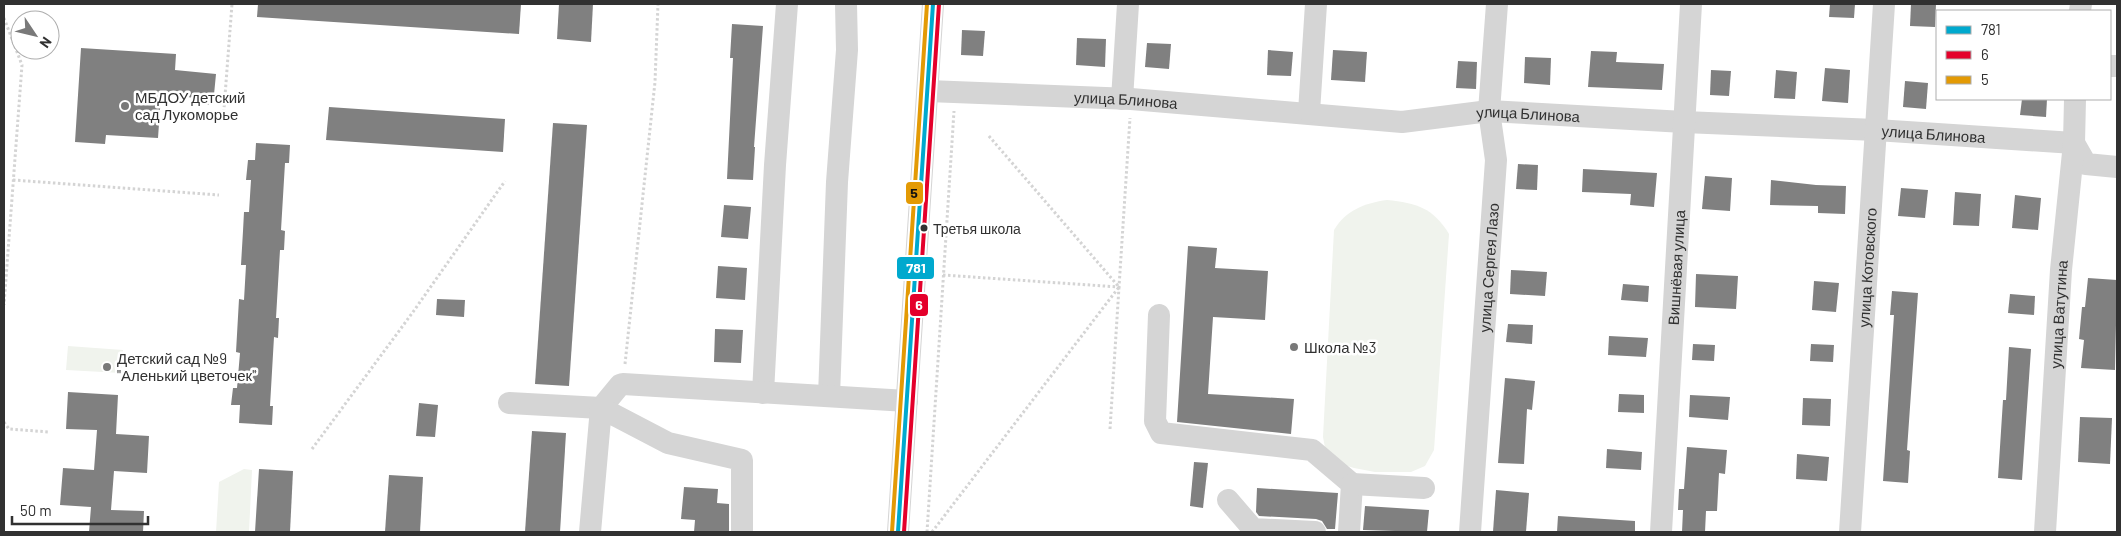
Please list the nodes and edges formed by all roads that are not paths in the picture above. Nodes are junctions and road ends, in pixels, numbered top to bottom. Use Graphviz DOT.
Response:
graph roads {
  1 [pos="788,4"];
  2 [pos="846,4"];
  3 [pos="934,4"];
  4 [pos="1128,4"];
  5 [pos="1316,4"];
  6 [pos="1497,4"];
  7 [pos="1691,4"];
  8 [pos="1884,4"];
  9 [pos="928,91"];
  10 [pos="1126,99"];
  11 [pos="2076,100"];
  12 [pos="1490,111"];
  13 [pos="1309,112"];
  14 [pos="1684,122"];
  15 [pos="1876,130"];
  16 [pos="2074,143"];
  17 [pos="2117,167"];
  18 [pos="1160,315"];
  19 [pos="763,393"];
  20 [pos="829,396"];
  21 [pos="907,401"];
  22 [pos="509,403"];
  23 [pos="601,408"];
  24 [pos="1352,484"];
  25 [pos="1424,488"];
  26 [pos="1228,500"];
  27 [pos="590,532"];
  28 [pos="742,532"];
  29 [pos="898,532"];
  30 [pos="1315,532"];
  31 [pos="1349,532"];
  32 [pos="1470,532"];
  33 [pos="1661,532"];
  34 [pos="1850,532"];
  35 [pos="2045,532"];
  1 -- 19 [label="street"];
  2 -- 20 [label="street"];
  3 -- 9 [label="street"];
  4 -- 10 [label="street"];
  5 -- 13 [label="street"];
  6 -- 12 [label="street, улица Сергея Лазо"];
  7 -- 14 [label="street, Вишнёвая улица"];
  8 -- 15 [label="street, улица Котовского"];
  9 -- 10 [label="street, улица Блинова"];
  9 -- 21 [label="street"];
  10 -- 13 [label="street, улица Блинова"];
  11 -- 16 [label="street, улица Ватутина"];
  12 -- 13 [label="street, улица Блинова"];
  12 -- 14 [label="street, улица Блинова"];
  12 -- 32 [label="street, улица Сергея Лазо"];
  14 -- 15 [label="street, улица Блинова"];
  14 -- 33 [label="street, Вишнёвая улица"];
  15 -- 16 [label="street, улица Блинова"];
  15 -- 34 [label="street, улица Котовского"];
  16 -- 17 [label="street"];
  16 -- 35 [label="street, улица Ватутина"];
  18 -- 24 [label="street"];
  19 -- 20 [label="street"];
  19 -- 23 [label="street"];
  20 -- 21 [label="street"];
  21 -- 29 [label="street"];
  22 -- 23 [label="street"];
  23 -- 27 [label="street"];
  23 -- 28 [label="street"];
  24 -- 25 [label="street"];
  24 -- 31 [label="street"];
  26 -- 30 [label="street"];
}
